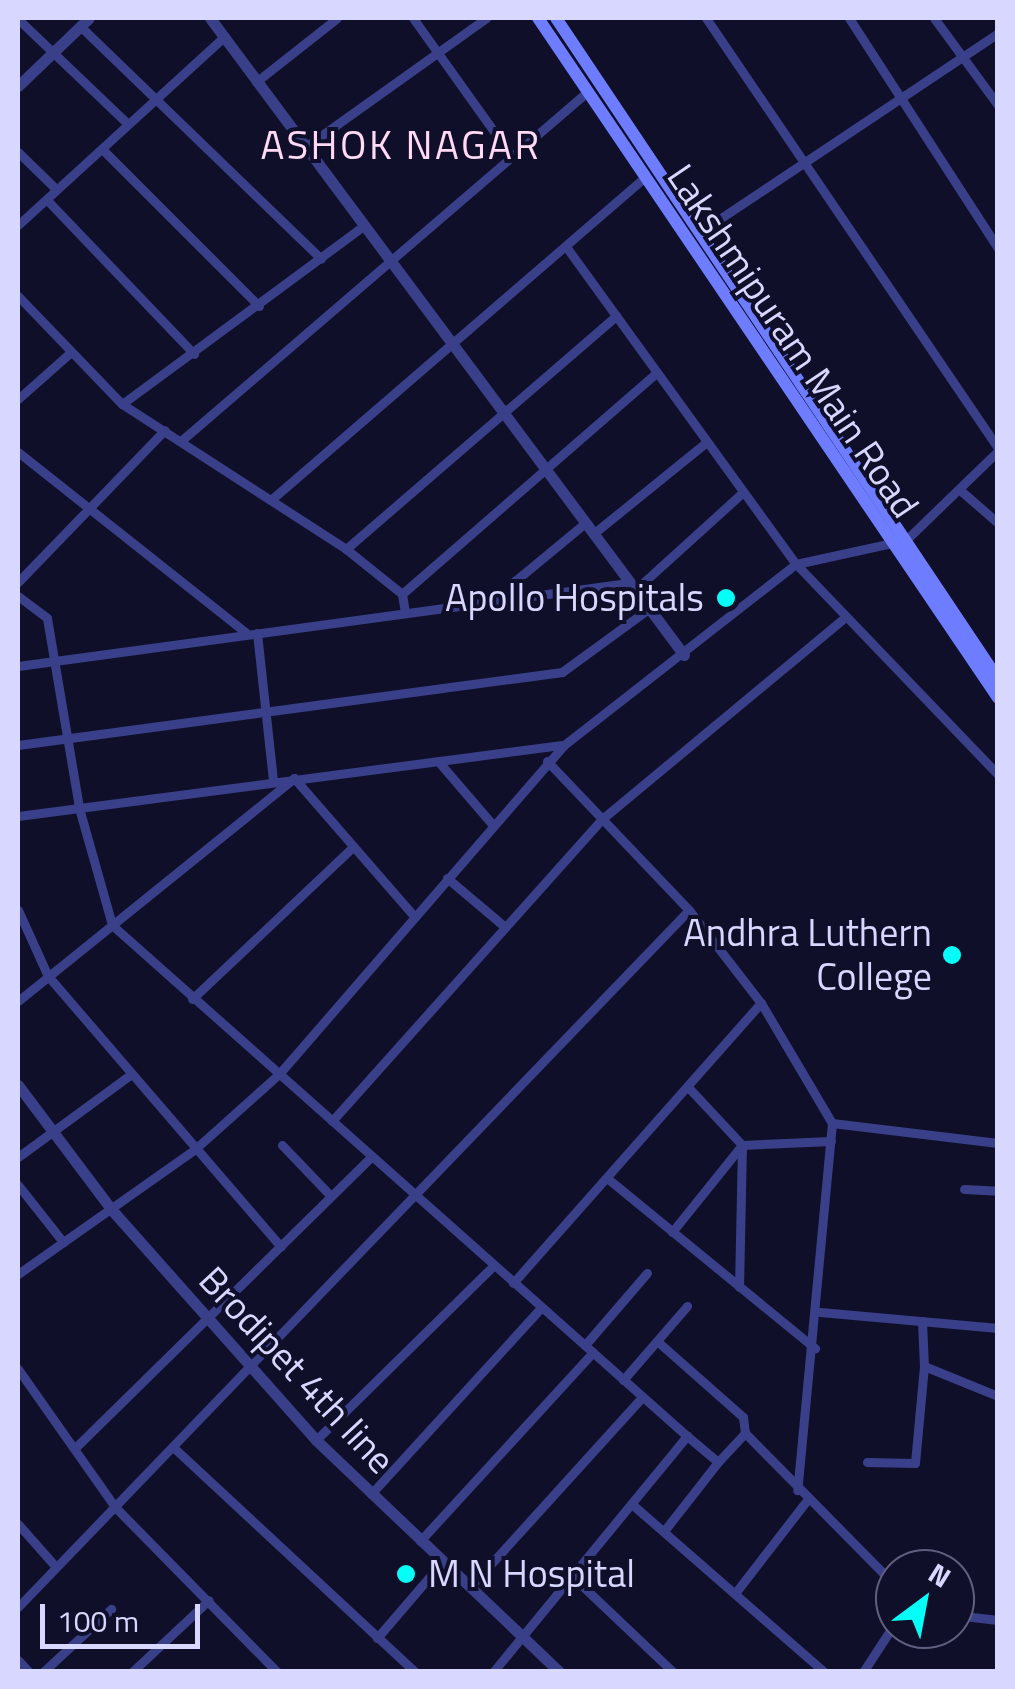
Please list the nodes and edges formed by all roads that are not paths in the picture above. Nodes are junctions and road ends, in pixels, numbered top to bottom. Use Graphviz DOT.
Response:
graph roads {
  1 [pos="210,18"];
  2 [pos="315,18"];
  3 [pos="337,18"];
  4 [pos="413,18"];
  5 [pos="486,18"];
  6 [pos="538,18"];
  7 [pos="556,18"];
  8 [pos="706,18"];
  9 [pos="934,18"];
  10 [pos="18,19"];
  11 [pos="854,19"];
  12 [pos="85,22"];
  13 [pos="324,29"];
  14 [pos="998,33"];
  15 [pos="225,36"];
  16 [pos="52,52"];
  17 [pos="435,53"];
  18 [pos="962,57"];
  19 [pos="256,82"];
  20 [pos="18,86"];
  21 [pos="587,92"];
  22 [pos="901,95"];
  23 [pos="158,96"];
  24 [pos="998,105"];
  25 [pos="128,124"];
  26 [pos="304,148"];
  27 [pos="102,149"];
  28 [pos="18,152"];
  29 [pos="513,158"];
  30 [pos="804,162"];
  31 [pos="645,178"];
  32 [pos="58,190"];
  33 [pos="47,200"];
  34 [pos="18,225"];
  35 [pos="363,226"];
  36 [pos="700,232"];
  37 [pos="568,248"];
  38 [pos="998,248"];
  39 [pos="321,259"];
  40 [pos="390,262"];
  41 [pos="18,296"];
  42 [pos="259,306"];
  43 [pos="616,316"];
  44 [pos="452,346"];
  45 [pos="71,352"];
  46 [pos="194,354"];
  47 [pos="656,373"];
  48 [pos="19,394"];
  49 [pos="122,404"];
  50 [pos="502,412"];
  51 [pos="165,430"];
  52 [pos="182,440"];
  53 [pos="704,444"];
  54 [pos="998,449"];
  55 [pos="18,452"];
  56 [pos="541,465"];
  57 [pos="960,490"];
  58 [pos="740,495"];
  59 [pos="272,498"];
  60 [pos="86,514"];
  61 [pos="998,522"];
  62 [pos="584,524"];
  63 [pos="594,534"];
  64 [pos="900,543"];
  65 [pos="346,550"];
  66 [pos="796,564"];
  67 [pos="18,582"];
  68 [pos="631,587"];
  69 [pos="402,594"];
  70 [pos="18,596"];
  71 [pos="520,600"];
  72 [pos="647,610"];
  73 [pos="405,613"];
  74 [pos="842,620"];
  75 [pos="252,634"];
  76 [pos="684,654"];
  77 [pos="56,661"];
  78 [pos="18,666"];
  79 [pos="998,679"];
  80 [pos="998,698"];
  81 [pos="265,710"];
  82 [pos="70,740"];
  83 [pos="564,744"];
  84 [pos="18,745"];
  85 [pos="438,760"];
  86 [pos="547,762"];
  87 [pos="998,776"];
  88 [pos="294,778"];
  89 [pos="273,781"];
  90 [pos="79,808"];
  91 [pos="18,816"];
  92 [pos="602,819"];
  93 [pos="492,824"];
  94 [pos="353,847"];
  95 [pos="447,878"];
  96 [pos="18,910"];
  97 [pos="689,910"];
  98 [pos="414,917"];
  99 [pos="112,924"];
  100 [pos="505,927"];
  101 [pos="48,976"];
  102 [pos="192,999"];
  103 [pos="18,1001"];
  104 [pos="761,1003"];
  105 [pos="279,1074"];
  106 [pos="130,1075"];
  107 [pos="18,1085"];
  108 [pos="688,1087"];
  109 [pos="332,1121"];
  110 [pos="832,1123"];
  111 [pos="52,1130"];
  112 [pos="831,1141"];
  113 [pos="742,1144"];
  114 [pos="998,1144"];
  115 [pos="282,1145"];
  116 [pos="194,1150"];
  117 [pos="18,1156"];
  118 [pos="370,1158"];
  119 [pos="608,1178"];
  120 [pos="18,1185"];
  121 [pos="964,1190"];
  122 [pos="998,1192"];
  123 [pos="330,1195"];
  124 [pos="414,1196"];
  125 [pos="110,1209"];
  126 [pos="672,1232"];
  127 [pos="63,1242"];
  128 [pos="281,1247"];
  129 [pos="493,1266"];
  130 [pos="648,1272"];
  131 [pos="18,1274"];
  132 [pos="513,1284"];
  133 [pos="739,1287"];
  134 [pos="686,1306"];
  135 [pos="541,1308"];
  136 [pos="820,1312"];
  137 [pos="207,1319"];
  138 [pos="922,1321"];
  139 [pos="998,1328"];
  140 [pos="656,1340"];
  141 [pos="815,1348"];
  142 [pos="589,1349"];
  143 [pos="924,1366"];
  144 [pos="250,1367"];
  145 [pos="18,1369"];
  146 [pos="623,1380"];
  147 [pos="998,1396"];
  148 [pos="642,1397"];
  149 [pos="745,1433"];
  150 [pos="687,1436"];
  151 [pos="316,1440"];
  152 [pos="172,1447"];
  153 [pos="75,1448"];
  154 [pos="718,1462"];
  155 [pos="867,1462"];
  156 [pos="796,1490"];
  157 [pos="371,1494"];
  158 [pos="807,1500"];
  159 [pos="634,1506"];
  160 [pos="115,1507"];
  161 [pos="18,1524"];
  162 [pos="664,1530"];
  163 [pos="420,1541"];
  164 [pos="442,1562"];
  165 [pos="875,1566"];
  166 [pos="56,1567"];
  167 [pos="574,1578"];
  168 [pos="470,1587"];
  169 [pos="736,1592"];
  170 [pos="209,1600"];
  171 [pos="18,1607"];
  172 [pos="111,1609"];
  173 [pos="522,1635"];
  174 [pos="376,1638"];
  175 [pos="878,1649"];
  176 [pos="18,1660"];
  177 [pos="270,1669"];
  178 [pos="29,1672"];
  179 [pos="43,1672"];
  180 [pos="132,1672"];
  181 [pos="415,1672"];
  182 [pos="493,1672"];
  183 [pos="560,1672"];
  184 [pos="673,1672"];
  185 [pos="824,1672"];
  186 [pos="863,1672"];
  1 -- 15 [label="street"];
  2 -- 13 [label="street"];
  3 -- 13 [label="street"];
  4 -- 17 [label="street"];
  5 -- 17 [label="street"];
  6 -- 21 [label="main road, Lakshmipuram Main Road"];
  7 -- 36 [label="main road, Lakshmipuram Main Road"];
  8 -- 30 [label="street"];
  9 -- 18 [label="street"];
  10 -- 16 [label="street"];
  11 -- 22 [label="street"];
  12 -- 16 [label="street"];
  12 -- 23 [label="street"];
  13 -- 19 [label="street"];
  14 -- 18 [label="street"];
  15 -- 19 [label="street"];
  15 -- 23 [label="street"];
  16 -- 20 [label="street"];
  16 -- 25 [label="street"];
  17 -- 26 [label="street"];
  17 -- 29 [label="street"];
  18 -- 22 [label="street"];
  18 -- 24 [label="street"];
  19 -- 26 [label="street"];
  21 -- 29 [label="street"];
  21 -- 31 [label="main road, Lakshmipuram Main Road"];
  22 -- 30 [label="street"];
  22 -- 38 [label="street"];
  23 -- 25 [label="street"];
  23 -- 39 [label="street"];
  25 -- 27 [label="street"];
  26 -- 35 [label="street"];
  27 -- 32 [label="street"];
  27 -- 42 [label="street"];
  28 -- 32 [label="street"];
  29 -- 40 [label="street"];
  30 -- 36 [label="street"];
  30 -- 54 [label="street"];
  31 -- 37 [label="street"];
  31 -- 64 [label="main road, Lakshmipuram Main Road"];
  32 -- 33 [label="street"];
  33 -- 34 [label="street"];
  33 -- 46 [label="street"];
  35 -- 39 [label="street"];
  35 -- 40 [label="street"];
  36 -- 64 [label="main road, Lakshmipuram Main Road"];
  37 -- 43 [label="street"];
  37 -- 44 [label="street"];
  39 -- 42 [label="street"];
  40 -- 44 [label="street"];
  40 -- 52 [label="street"];
  41 -- 45 [label="street"];
  42 -- 46 [label="street"];
  43 -- 47 [label="street"];
  43 -- 50 [label="street"];
  44 -- 50 [label="street"];
  44 -- 59 [label="street"];
  45 -- 48 [label="street"];
  45 -- 49 [label="street"];
  46 -- 49 [label="street"];
  47 -- 53 [label="street"];
  47 -- 56 [label="street"];
  49 -- 51 [label="street"];
  50 -- 56 [label="street"];
  50 -- 65 [label="street"];
  51 -- 52 [label="street"];
  51 -- 60 [label="street"];
  52 -- 59 [label="street"];
  53 -- 58 [label="street"];
  53 -- 63 [label="street"];
  54 -- 57 [label="street"];
  55 -- 60 [label="street"];
  56 -- 62 [label="street"];
  56 -- 69 [label="street"];
  57 -- 61 [label="street"];
  57 -- 64 [label="street"];
  58 -- 66 [label="street"];
  58 -- 68 [label="street"];
  59 -- 65 [label="street"];
  60 -- 67 [label="street"];
  60 -- 75 [label="street"];
  62 -- 63 [label="street"];
  62 -- 71 [label="street"];
  63 -- 68 [label="street"];
  64 -- 66 [label="street"];
  64 -- 79 [label="main road, Lakshmipuram Main Road"];
  64 -- 80 [label="main road, Lakshmipuram Main Road"];
  65 -- 69 [label="street"];
  66 -- 74 [label="street"];
  66 -- 76 [label="street"];
  68 -- 71 [label="street"];
  68 -- 72 [label="street"];
  69 -- 73 [label="street"];
  70 -- 77 [label="street"];
  71 -- 73 [label="street"];
  72 -- 76 [label="street"];
  72 -- 81 [label="street"];
  73 -- 75 [label="street"];
  74 -- 87 [label="street"];
  74 -- 92 [label="street"];
  75 -- 77 [label="street"];
  75 -- 81 [label="street"];
  76 -- 83 [label="street"];
  77 -- 78 [label="street"];
  77 -- 82 [label="street"];
  81 -- 82 [label="street"];
  81 -- 89 [label="street"];
  82 -- 84 [label="street"];
  82 -- 90 [label="street"];
  83 -- 85 [label="street"];
  83 -- 86 [label="street"];
  85 -- 88 [label="street"];
  85 -- 93 [label="street"];
  86 -- 92 [label="street"];
  86 -- 93 [label="street"];
  88 -- 89 [label="street"];
  88 -- 94 [label="street"];
  88 -- 99 [label="street"];
  89 -- 90 [label="street"];
  90 -- 91 [label="street"];
  90 -- 99 [label="street"];
  92 -- 97 [label="street"];
  92 -- 100 [label="street"];
  93 -- 95 [label="street"];
  94 -- 98 [label="street"];
  94 -- 102 [label="street"];
  95 -- 98 [label="street"];
  95 -- 100 [label="street"];
  96 -- 101 [label="street"];
  97 -- 104 [label="street"];
  97 -- 124 [label="street"];
  98 -- 105 [label="street"];
  99 -- 101 [label="street"];
  99 -- 102 [label="street"];
  100 -- 109 [label="street"];
  101 -- 103 [label="street"];
  101 -- 106 [label="street"];
  102 -- 105 [label="street"];
  104 -- 108 [label="street"];
  104 -- 110 [label="street"];
  105 -- 109 [label="street"];
  105 -- 116 [label="street"];
  106 -- 111 [label="street"];
  106 -- 116 [label="street"];
  107 -- 111 [label="street, Brodipet 4th line"];
  108 -- 113 [label="street"];
  108 -- 119 [label="street"];
  109 -- 118 [label="street"];
  110 -- 112 [label="street"];
  110 -- 114 [label="street"];
  111 -- 117 [label="street"];
  111 -- 125 [label="street, Brodipet 4th line"];
  112 -- 113 [label="street"];
  112 -- 136 [label="street"];
  113 -- 126 [label="street"];
  113 -- 133 [label="street"];
  115 -- 123 [label="street"];
  116 -- 125 [label="street"];
  116 -- 128 [label="street"];
  118 -- 123 [label="street"];
  118 -- 124 [label="street"];
  119 -- 126 [label="street"];
  119 -- 132 [label="street"];
  120 -- 127 [label="street"];
  121 -- 122 [label="street"];
  123 -- 128 [label="street"];
  124 -- 129 [label="street"];
  124 -- 144 [label="street"];
  125 -- 127 [label="street"];
  125 -- 137 [label="street, Brodipet 4th line"];
  126 -- 133 [label="street"];
  127 -- 131 [label="street"];
  128 -- 137 [label="street"];
  129 -- 132 [label="street"];
  129 -- 151 [label="street"];
  130 -- 142 [label="street"];
  132 -- 135 [label="street"];
  133 -- 141 [label="street"];
  134 -- 140 [label="street"];
  135 -- 142 [label="street"];
  135 -- 157 [label="street"];
  136 -- 138 [label="street"];
  136 -- 141 [label="street"];
  137 -- 144 [label="street, Brodipet 4th line"];
  137 -- 153 [label="street"];
  138 -- 139 [label="street"];
  138 -- 143 [label="street"];
  140 -- 146 [label="street"];
  140 -- 149 [label="street"];
  141 -- 156 [label="street"];
  142 -- 146 [label="street"];
  142 -- 163 [label="street"];
  143 -- 147 [label="street"];
  143 -- 155 [label="street"];
  144 -- 151 [label="street, Brodipet 4th line"];
  144 -- 152 [label="street"];
  145 -- 153 [label="street"];
  146 -- 148 [label="street"];
  148 -- 150 [label="street"];
  148 -- 168 [label="street"];
  149 -- 154 [label="street"];
  149 -- 156 [label="street"];
  150 -- 154 [label="street"];
  150 -- 159 [label="street"];
  151 -- 157 [label="street, Brodipet 4th line"];
  152 -- 160 [label="street"];
  152 -- 174 [label="street"];
  153 -- 160 [label="street"];
  154 -- 162 [label="street"];
  156 -- 158 [label="street"];
  157 -- 163 [label="street, Brodipet 4th line"];
  158 -- 165 [label="street"];
  158 -- 169 [label="street"];
  159 -- 162 [label="street"];
  159 -- 167 [label="street"];
  160 -- 166 [label="street"];
  160 -- 170 [label="street"];
  161 -- 166 [label="street"];
  162 -- 169 [label="street"];
  163 -- 164 [label="street, Brodipet 4th line"];
  164 -- 168 [label="street, Brodipet 4th line"];
  164 -- 174 [label="street"];
  166 -- 171 [label="street"];
  167 -- 173 [label="street"];
  167 -- 184 [label="street"];
  168 -- 173 [label="street, Brodipet 4th line"];
  169 -- 185 [label="street"];
  170 -- 177 [label="street"];
  170 -- 180 [label="street"];
  172 -- 179 [label="street"];
  173 -- 182 [label="street"];
  173 -- 183 [label="street, Brodipet 4th line"];
  174 -- 181 [label="street"];
  175 -- 186 [label="street"];
  176 -- 178 [label="street"];
}
